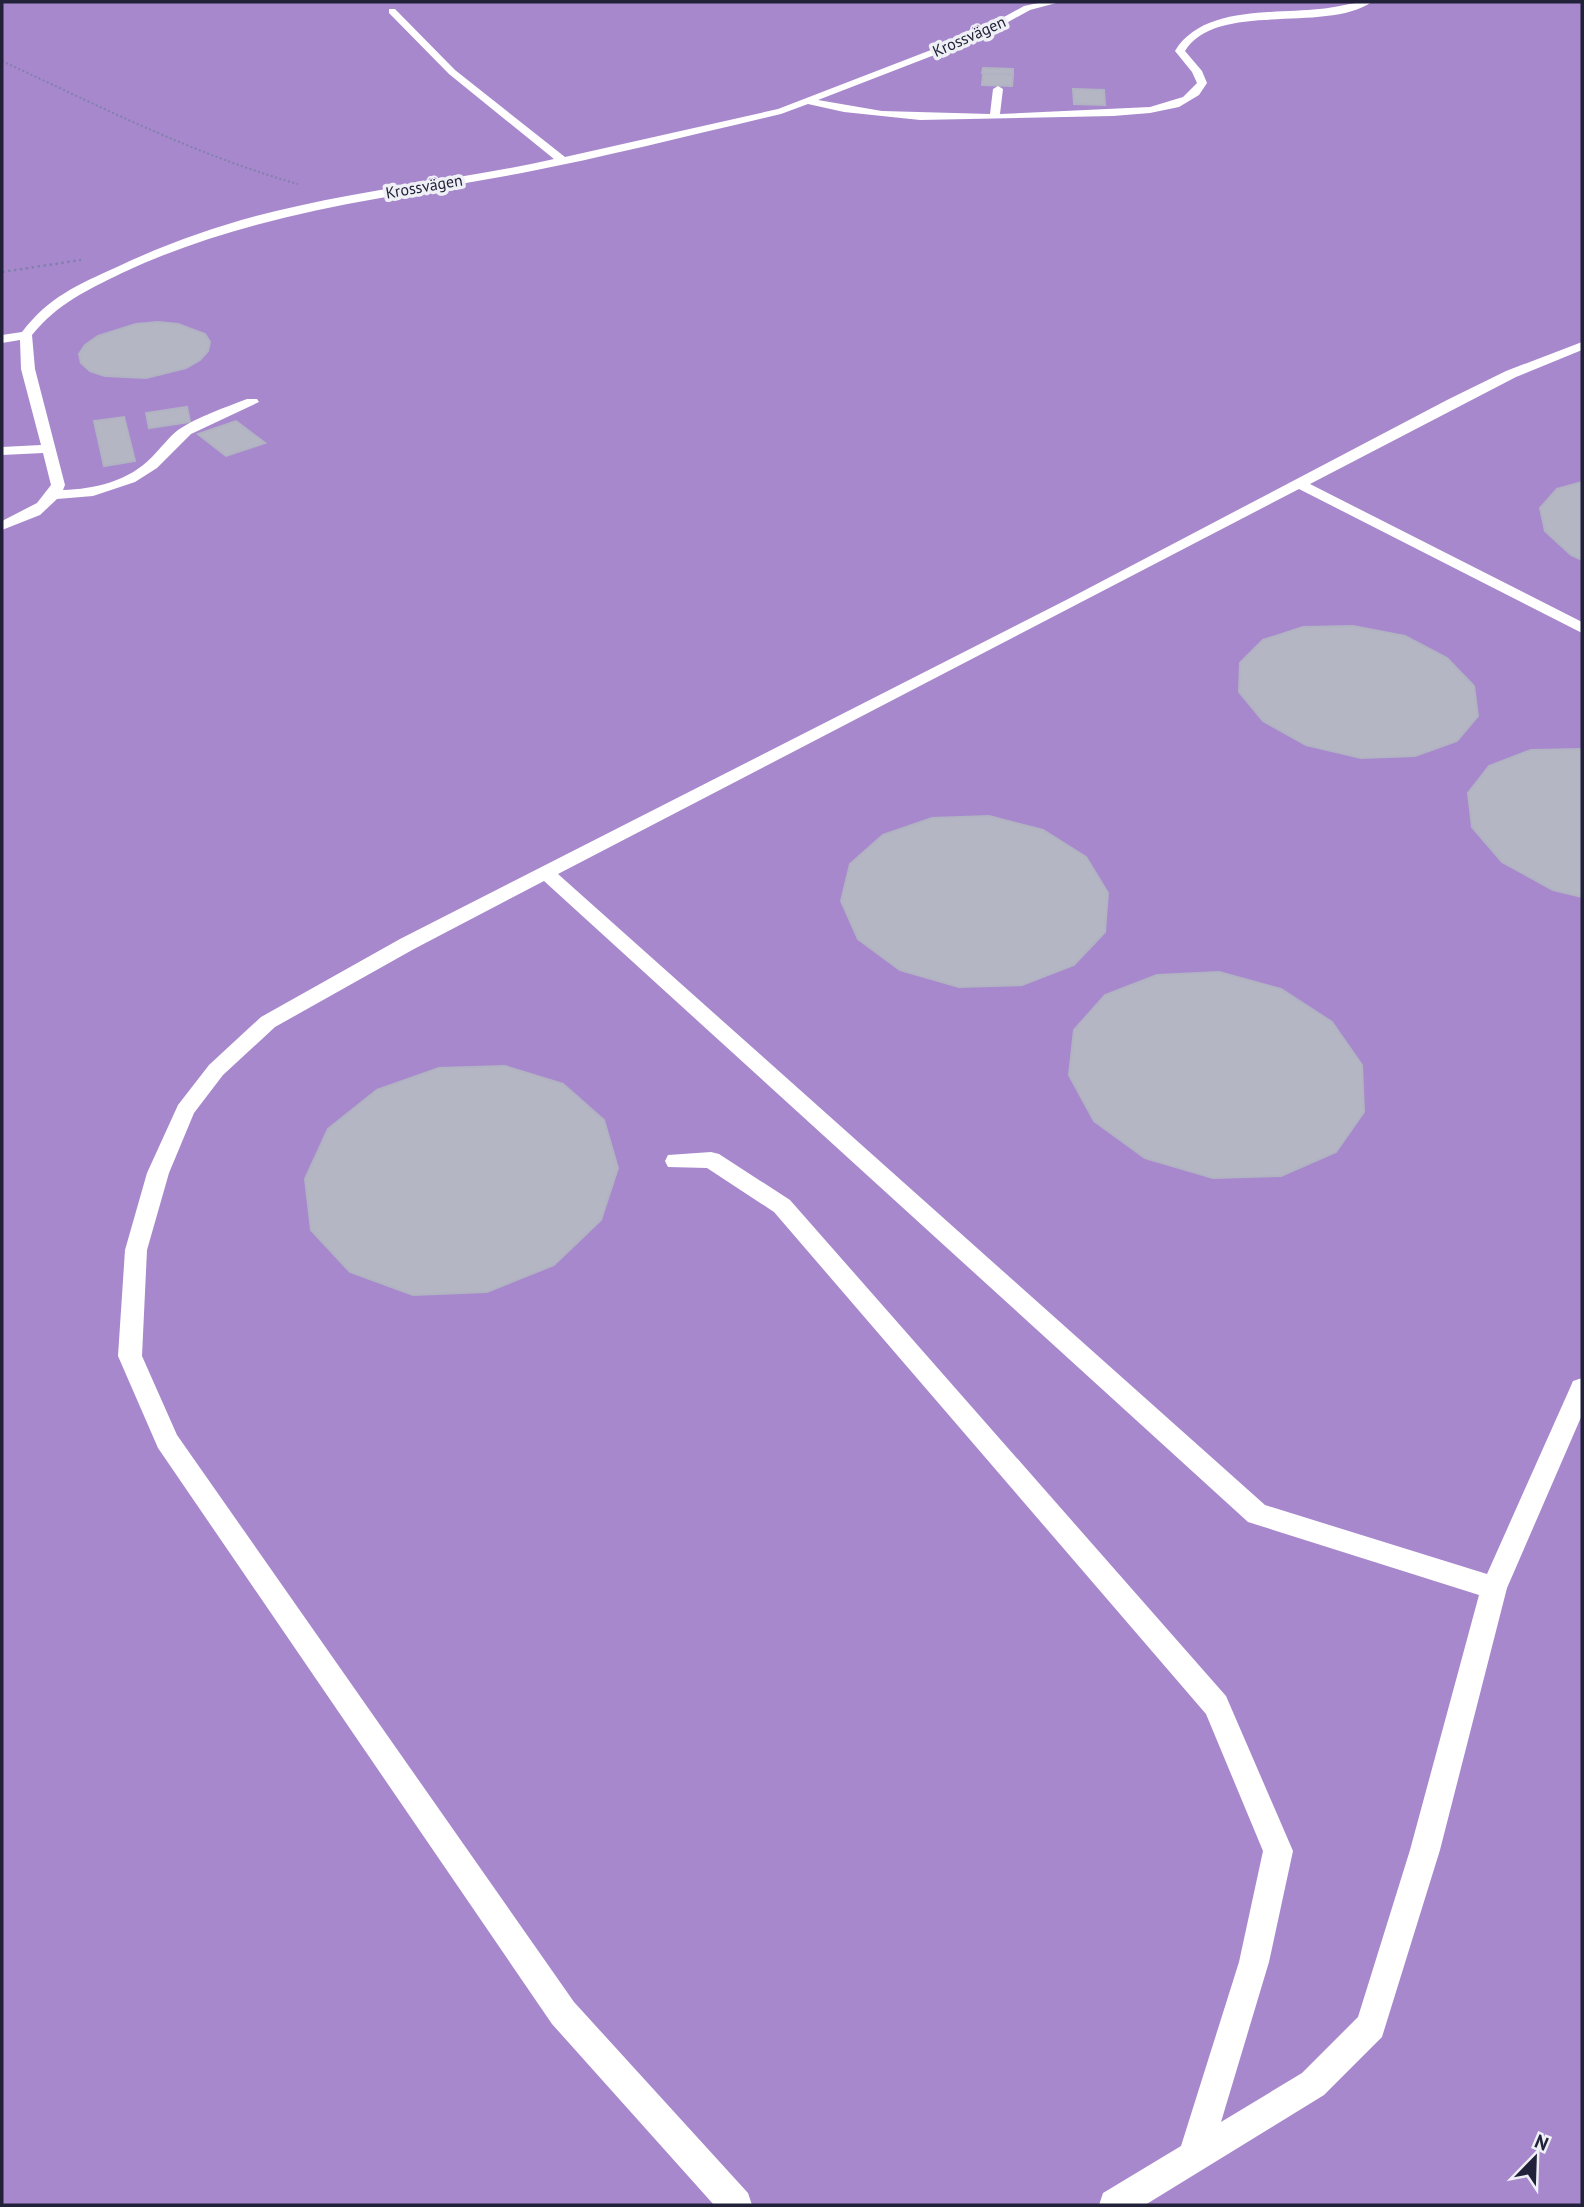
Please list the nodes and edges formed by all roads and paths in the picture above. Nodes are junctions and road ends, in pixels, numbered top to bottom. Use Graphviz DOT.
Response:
graph roads {
  1 [pos="1055,2"];
  2 [pos="1367,2"];
  3 [pos="392,11"];
  4 [pos="2,61"];
  5 [pos="998,89"];
  6 [pos="807,102"];
  7 [pos="995,116"];
  8 [pos="561,159"];
  9 [pos="298,209"];
  10 [pos="26,335"];
  11 [pos="2,339"];
  12 [pos="1582,346"];
  13 [pos="252,402"];
  14 [pos="48,449"];
  15 [pos="2,451"];
  16 [pos="1299,484"];
  17 [pos="54,495"];
  18 [pos="2,526"];
  19 [pos="1582,628"];
  20 [pos="546,873"];
  21 [pos="676,1161"];
  22 [pos="1582,1388"];
  23 [pos="1494,1588"];
  24 [pos="1195,2154"];
  25 [pos="736,2205"];
  26 [pos="1115,2205"];
  1 -- 6 [label="street, Krossvägen"];
  2 -- 7 [label="street"];
  3 -- 8 [label="street"];
  4 -- 9 [label="path"];
  5 -- 7 [label="street"];
  6 -- 7 [label="street"];
  6 -- 8 [label="street, Krossvägen"];
  8 -- 9 [label="street, Krossvägen"];
  9 -- 10 [label="street, Krossvägen"];
  10 -- 11 [label="street"];
  10 -- 14 [label="street"];
  12 -- 16 [label="street"];
  13 -- 17 [label="street"];
  14 -- 15 [label="street"];
  14 -- 17 [label="street"];
  16 -- 19 [label="street"];
  16 -- 20 [label="street"];
  17 -- 18 [label="street"];
  20 -- 23 [label="street"];
  20 -- 25 [label="street"];
  21 -- 24 [label="street"];
  22 -- 23 [label="street"];
  23 -- 24 [label="street"];
  24 -- 26 [label="street"];
}
